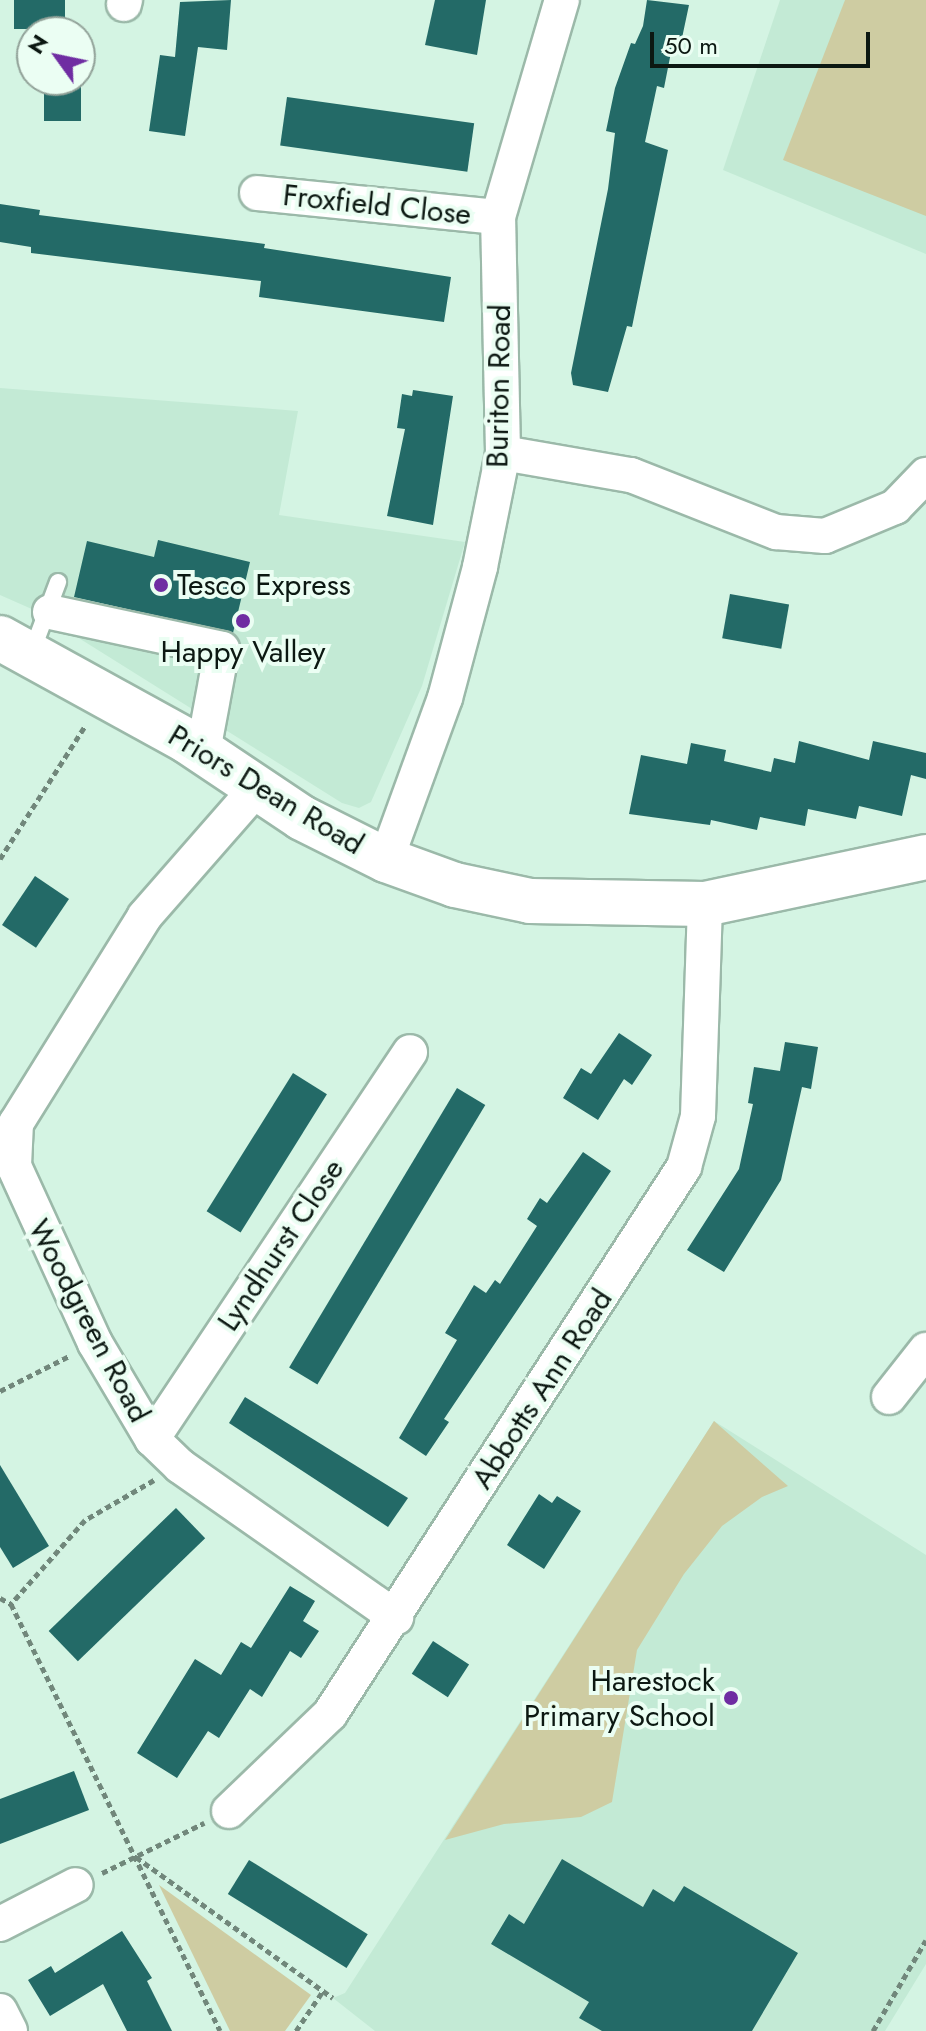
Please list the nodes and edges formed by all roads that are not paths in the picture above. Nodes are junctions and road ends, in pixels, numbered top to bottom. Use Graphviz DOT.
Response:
graph roads {
  1 [pos="562,0"];
  2 [pos="257,193"];
  3 [pos="498,217"];
  4 [pos="503,453"];
  5 [pos="926,475"];
  6 [pos="54,597"];
  7 [pos="15,647"];
  8 [pos="203,752"];
  9 [pos="256,789"];
  10 [pos="926,857"];
  11 [pos="386,860"];
  12 [pos="705,904"];
  13 [pos="410,1052"];
  14 [pos="926,1350"];
  15 [pos="889,1397"];
  16 [pos="152,1439"];
  17 [pos="396,1617"];
  18 [pos="229,1811"];
  19 [pos="76,1885"];
  20 [pos="0,1924"];
  21 [pos="0,2011"];
  22 [pos="10,2031"];
  1 -- 3 [label="street, Buriton Road"];
  2 -- 3 [label="street, Froxfield Close"];
  3 -- 4 [label="street, Buriton Road"];
  4 -- 5 [label="street"];
  4 -- 11 [label="street, Buriton Road"];
  6 -- 7 [label="lane"];
  6 -- 8 [label="street"];
  7 -- 8 [label="street, Priors Dean Road"];
  8 -- 9 [label="street, Priors Dean Road"];
  9 -- 11 [label="street, Priors Dean Road"];
  9 -- 16 [label="street, Woodgreen Road"];
  10 -- 12 [label="street, Priors Dean Road"];
  11 -- 12 [label="street, Priors Dean Road"];
  12 -- 17 [label="street, Abbotts Ann Road"];
  13 -- 16 [label="street, Lyndhurst Close"];
  14 -- 15 [label="street"];
  16 -- 17 [label="street, Woodgreen Road"];
  17 -- 18 [label="street, Abbotts Ann Road"];
  19 -- 20 [label="street"];
  21 -- 22 [label="street"];
}
